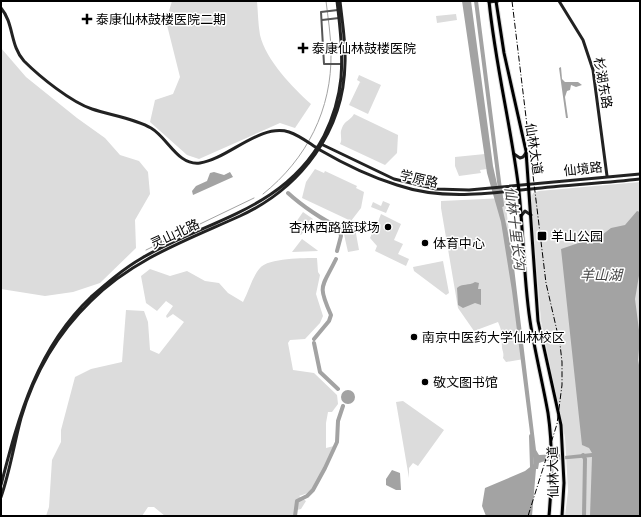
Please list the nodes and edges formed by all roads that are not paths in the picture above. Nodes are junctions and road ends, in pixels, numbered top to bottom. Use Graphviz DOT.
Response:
graph roads {
  1 [pos="339,1"];
  2 [pos="489,1"];
  3 [pos="497,1"];
  4 [pos="559,1"];
  5 [pos="1,8"];
  6 [pos="340,10"];
  7 [pos="340,18"];
  8 [pos="322,20"];
  9 [pos="500,27"];
  10 [pos="492,30"];
  11 [pos="340,64"];
  12 [pos="313,144"];
  13 [pos="321,144"];
  14 [pos="318,149"];
  15 [pos="526,151"];
  16 [pos="514,154"];
  17 [pos="640,174"];
  18 [pos="607,176"];
  19 [pos="640,179"];
  20 [pos="529,184"];
  21 [pos="518,186"];
  22 [pos="529,189"];
  23 [pos="519,191"];
  24 [pos="531,215"];
  25 [pos="521,216"];
  26 [pos="1,485"];
  27 [pos="1,496"];
  28 [pos="549,516"];
  29 [pos="562,516"];
  1 -- 6 [label="main road, 灵山北路"];
  2 -- 3 [label="main road"];
  2 -- 10 [label="main road, 仙林大道"];
  3 -- 9 [label="main road, 仙林大道"];
  4 -- 18 [label="main road, 杉湖东路"];
  5 -- 12 [label="main road, 学原路"];
  6 -- 7 [label="main road, 灵山北路"];
  6 -- 8 [label="street"];
  7 -- 8 [label="street"];
  7 -- 11 [label="main road, 灵山北路"];
  7 -- 13 [label="main road, 灵山北路"];
  8 -- 11 [label="street"];
  9 -- 10 [label="main road"];
  9 -- 15 [label="main road, 仙林大道"];
  10 -- 16 [label="main road, 仙林大道"];
  11 -- 13 [label="main road, 灵山北路"];
  12 -- 13 [label="main road, 学原路"];
  12 -- 14 [label="main road, 学原路"];
  13 -- 14 [label="main road, 灵山北路"];
  13 -- 21 [label="main road, 学原路"];
  14 -- 23 [label="main road, 学原路"];
  14 -- 26 [label="main road, 灵山北路"];
  14 -- 27 [label="main road, 灵山北路"];
  15 -- 16 [label="main road"];
  15 -- 20 [label="main road, 仙林大道"];
  16 -- 21 [label="main road, 仙林大道"];
  17 -- 18 [label="main road, 仙境路"];
  18 -- 20 [label="main road, 仙境路"];
  19 -- 22 [label="main road, 仙境路"];
  20 -- 21 [label="main road, 仙境路"];
  20 -- 22 [label="main road, 仙林大道"];
  21 -- 23 [label="main road, 仙林大道"];
  22 -- 23 [label="main road, 学原路"];
  22 -- 24 [label="main road, 仙林大道"];
  23 -- 25 [label="main road, 仙林大道"];
  24 -- 25 [label="main road"];
  24 -- 29 [label="main road, 仙林大道"];
  25 -- 28 [label="main road, 仙林大道"];
}
